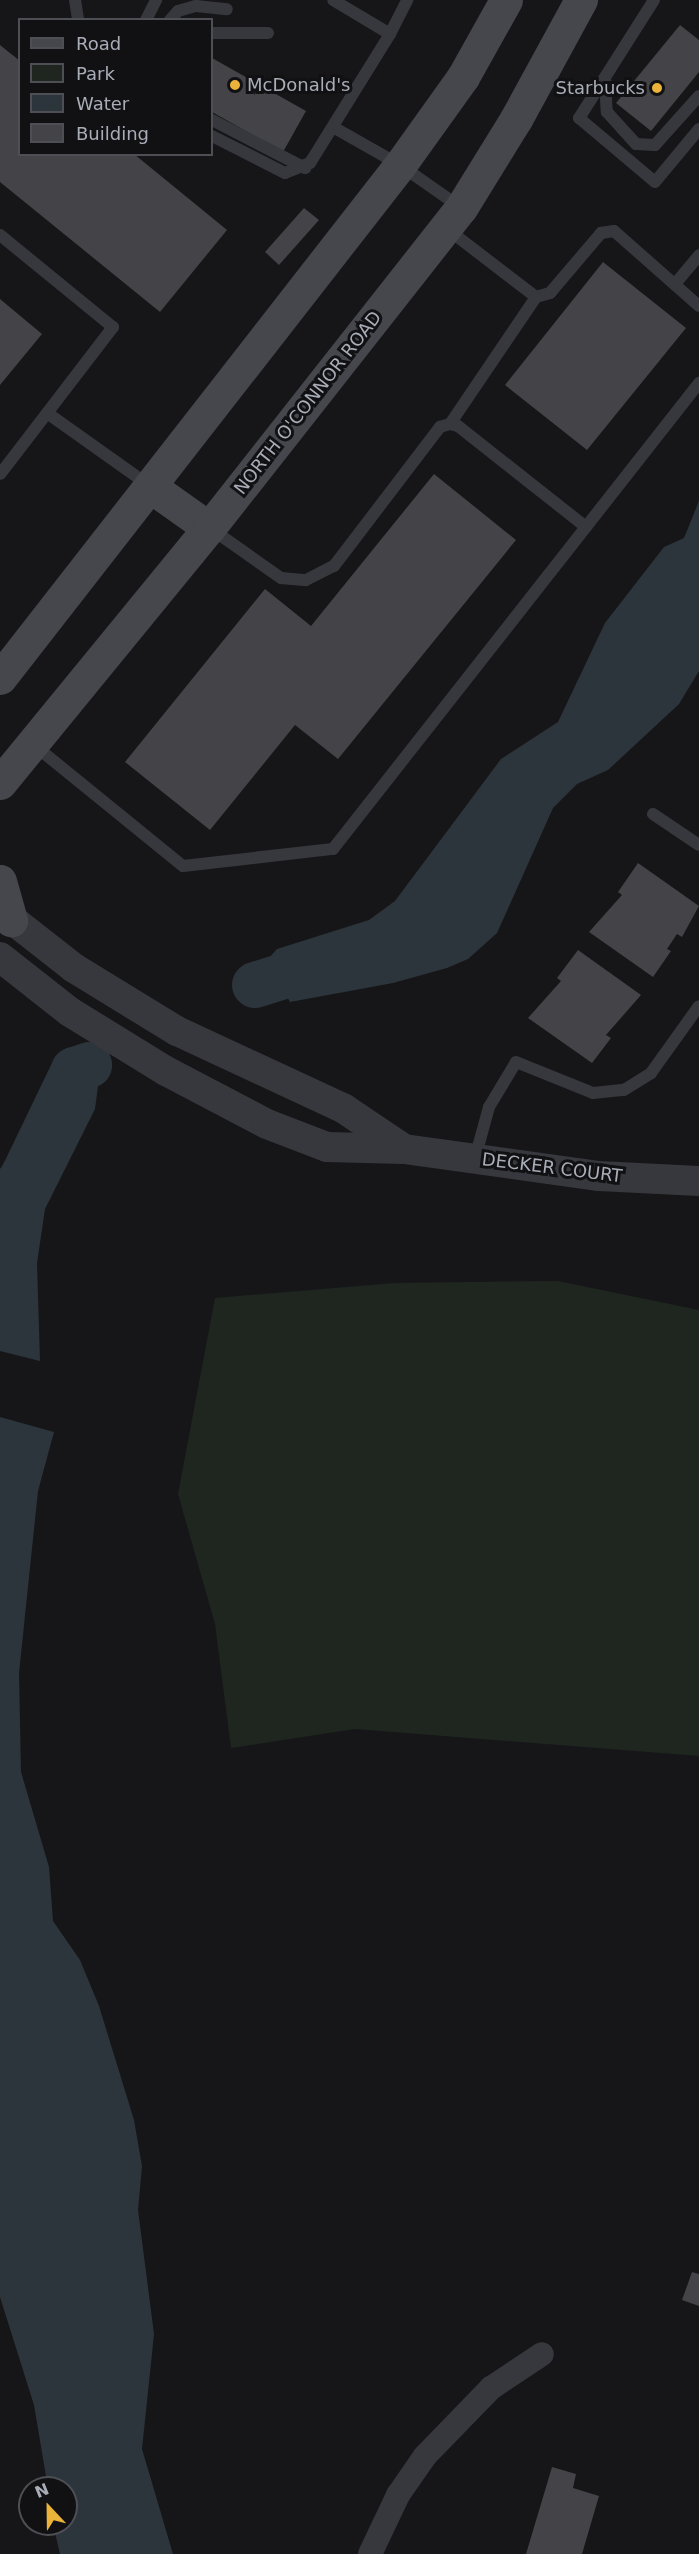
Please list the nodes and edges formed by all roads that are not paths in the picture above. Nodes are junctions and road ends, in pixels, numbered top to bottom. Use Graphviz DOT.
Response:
graph roads {
  1 [pos="75,0"];
  2 [pos="156,0"];
  3 [pos="333,0"];
  4 [pos="407,0"];
  5 [pos="506,0"];
  6 [pos="581,0"];
  7 [pos="654,0"];
  8 [pos="227,9"];
  9 [pos="78,18"];
  10 [pos="147,18"];
  11 [pos="172,18"];
  12 [pos="213,33"];
  13 [pos="268,33"];
  14 [pos="390,34"];
  15 [pos="605,75"];
  16 [pos="699,96"];
  17 [pos="213,121"];
  18 [pos="333,127"];
  19 [pos="699,129"];
  20 [pos="213,137"];
  21 [pos="400,165"];
  22 [pos="305,168"];
  23 [pos="453,218"];
  24 [pos="0,235"];
  25 [pos="699,255"];
  26 [pos="675,284"];
  27 [pos="536,297"];
  28 [pos="699,306"];
  29 [pos="699,384"];
  30 [pos="50,415"];
  31 [pos="450,424"];
  32 [pos="0,474"];
  33 [pos="151,487"];
  34 [pos="586,527"];
  35 [pos="209,528"];
  36 [pos="0,678"];
  37 [pos="33,744"];
  38 [pos="0,783"];
  39 [pos="653,814"];
  40 [pos="699,845"];
  41 [pos="0,881"];
  42 [pos="6,915"];
  43 [pos="0,957"];
  44 [pos="699,1006"];
  45 [pos="404,1149"];
  46 [pos="475,1158"];
  47 [pos="699,1181"];
  48 [pos="542,2354"];
  49 [pos="370,2554"];
  1 -- 9 [label="lane"];
  2 -- 10 [label="lane"];
  3 -- 14 [label="lane"];
  4 -- 14 [label="lane"];
  5 -- 21 [label="main road"];
  6 -- 23 [label="main road, NORTH O'CONNOR ROAD"];
  7 -- 15 [label="lane"];
  8 -- 11 [label="lane"];
  12 -- 13 [label="lane"];
  14 -- 18 [label="lane"];
  15 -- 16 [label="lane"];
  15 -- 19 [label="lane"];
  17 -- 22 [label="lane"];
  18 -- 21 [label="lane"];
  18 -- 22 [label="lane"];
  20 -- 22 [label="lane"];
  21 -- 23 [label="lane"];
  21 -- 33 [label="main road"];
  23 -- 27 [label="lane"];
  23 -- 35 [label="main road, NORTH O'CONNOR ROAD"];
  24 -- 30 [label="lane"];
  25 -- 26 [label="lane"];
  26 -- 27 [label="lane"];
  26 -- 28 [label="lane"];
  27 -- 31 [label="lane"];
  29 -- 34 [label="lane"];
  30 -- 32 [label="lane"];
  30 -- 33 [label="lane"];
  31 -- 34 [label="lane"];
  31 -- 35 [label="lane"];
  33 -- 35 [label="main road"];
  33 -- 36 [label="main road"];
  34 -- 37 [label="lane"];
  35 -- 37 [label="main road, NORTH O'CONNOR ROAD"];
  37 -- 38 [label="main road, NORTH O'CONNOR ROAD"];
  39 -- 40 [label="lane"];
  41 -- 42 [label="main road"];
  42 -- 45 [label="street"];
  43 -- 45 [label="street, DECKER COURT"];
  44 -- 46 [label="lane"];
  45 -- 46 [label="street, DECKER COURT"];
  46 -- 47 [label="street, DECKER COURT"];
  48 -- 49 [label="street"];
}
